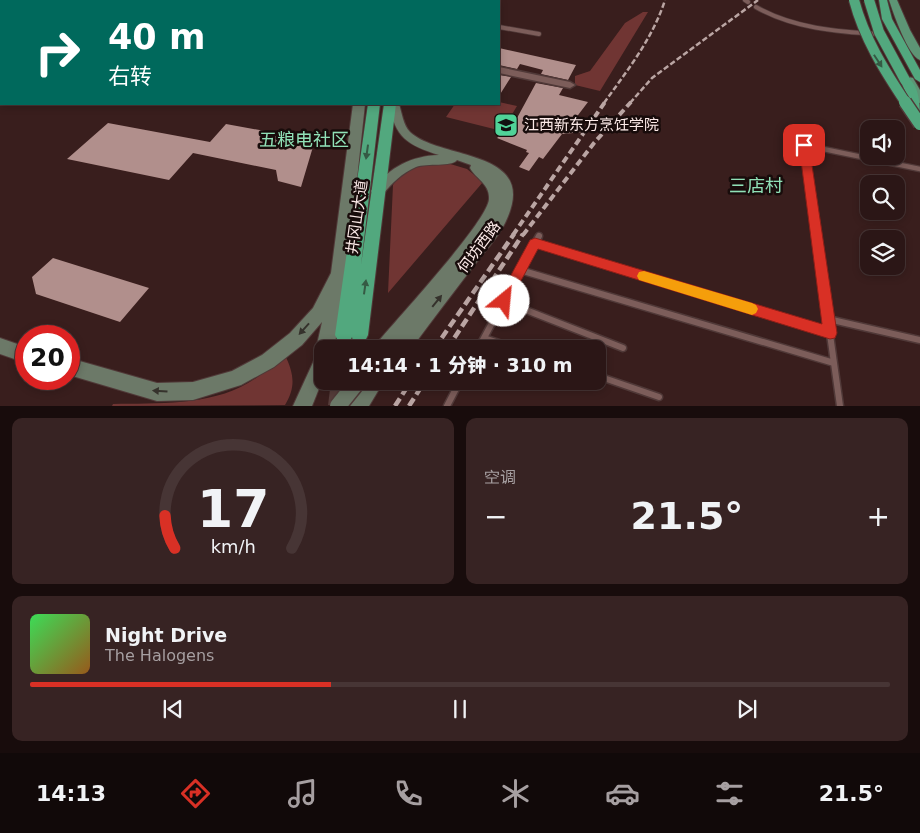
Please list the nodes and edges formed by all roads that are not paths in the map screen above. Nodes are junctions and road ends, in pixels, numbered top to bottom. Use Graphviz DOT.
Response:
graph roads {
  1 [pos="854,0"];
  2 [pos="868,0"];
  3 [pos="883,0"];
  4 [pos="893,0"];
  5 [pos="902,0"];
  6 [pos="756,7"];
  7 [pos="500,27"];
  8 [pos="539,34"];
  9 [pos="879,34"];
  10 [pos="920,39"];
  11 [pos="920,57"];
  12 [pos="500,70"];
  13 [pos="920,79"];
  14 [pos="570,85"];
  15 [pos="920,100"];
  16 [pos="359,105"];
  17 [pos="374,105"];
  18 [pos="392,105"];
  19 [pos="392,105"];
  20 [pos="920,110"];
  21 [pos="920,124"];
  22 [pos="920,169"];
  23 [pos="493,175"];
  24 [pos="378,191"];
  25 [pos="539,236"];
  26 [pos="535,243"];
  27 [pos="520,270"];
  28 [pos="338,273"];
  29 [pos="504,301"];
  30 [pos="828,319"];
  31 [pos="830,333"];
  32 [pos="403,337"];
  33 [pos="484,338"];
  34 [pos="327,340"];
  35 [pos="490,340"];
  36 [pos="920,340"];
  37 [pos="0,346"];
  38 [pos="623,348"];
  39 [pos="15,351"];
  40 [pos="834,363"];
  41 [pos="80,370"];
  42 [pos="606,379"];
  43 [pos="314,380"];
  44 [pos="351,390"];
  45 [pos="369,390"];
  46 [pos="455,390"];
  47 [pos="658,397"];
  48 [pos="302,406"];
  49 [pos="338,406"];
  50 [pos="357,406"];
  51 [pos="447,406"];
  52 [pos="840,406"];
  1 -- 21 [label="highway, one-way, bridge"];
  2 -- 9 [label="highway, bridge"];
  2 -- 15 [label="main road"];
  3 -- 13 [label="highway"];
  4 -- 11 [label="main road"];
  5 -- 10 [label="main road"];
  6 -- 9 [label="lane"];
  7 -- 8 [label="lane"];
  9 -- 20 [label="highway, bridge"];
  12 -- 14 [label="street"];
  16 -- 28 [label="main road"];
  17 -- 24 [label="highway, 井冈山大道, one-way"];
  18 -- 23 [label="main road"];
  19 -- 24 [label="highway, 井冈山大道"];
  22 -- 30 [label="lane"];
  23 -- 24 [label="main road"];
  23 -- 32 [label="main road, 何坊西路"];
  25 -- 26 [label="lane"];
  26 -- 27 [label="lane"];
  26 -- 31 [label="lane"];
  27 -- 29 [label="lane"];
  27 -- 40 [label="lane"];
  28 -- 34 [label="main road"];
  28 -- 41 [label="main road, one-way"];
  29 -- 33 [label="lane"];
  29 -- 38 [label="lane"];
  30 -- 31 [label="lane"];
  30 -- 36 [label="lane"];
  31 -- 40 [label="lane"];
  33 -- 35 [label="lane"];
  37 -- 39 [label="main road"];
  40 -- 52 [label="lane"];
  42 -- 47 [label="lane"];
  43 -- 48 [label="main road"];
  44 -- 49 [label="main road, bridge"];
  45 -- 50 [label="main road"];
  46 -- 51 [label="lane"];
}
